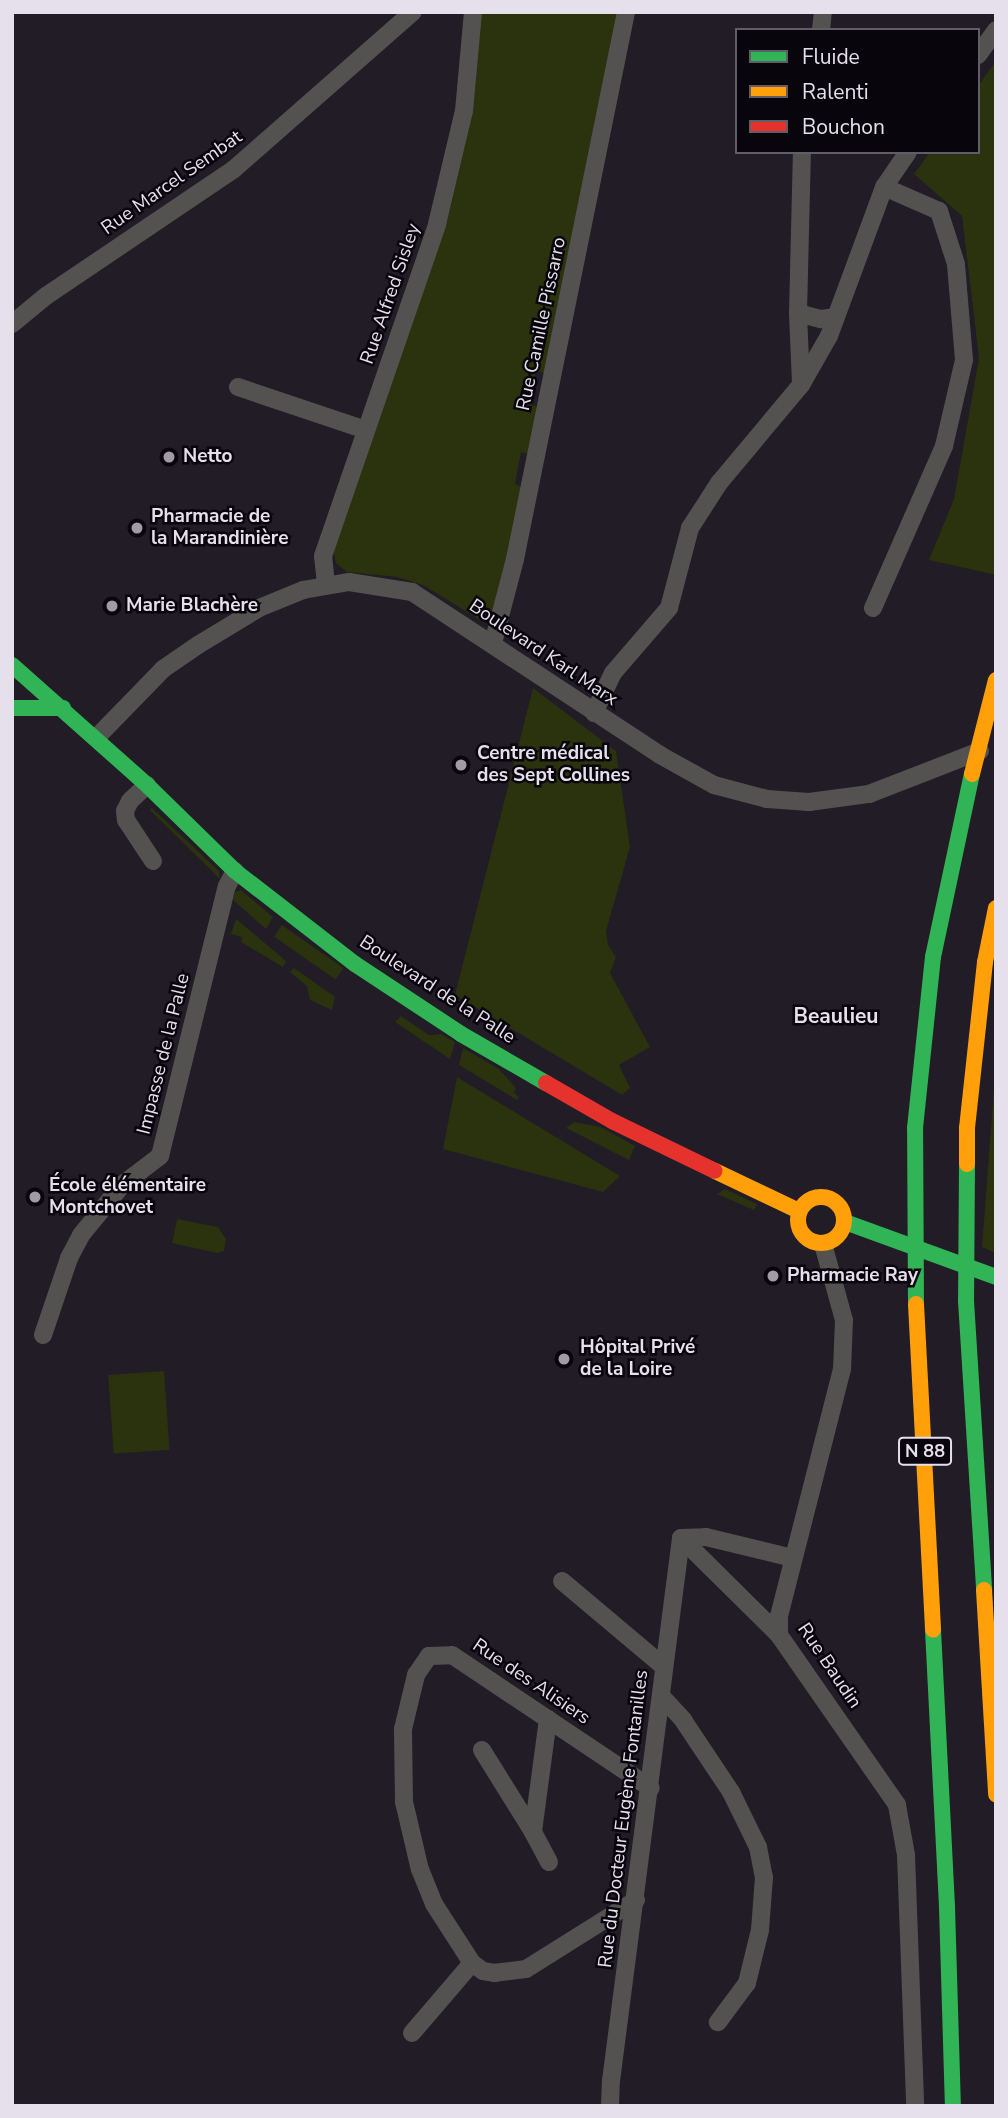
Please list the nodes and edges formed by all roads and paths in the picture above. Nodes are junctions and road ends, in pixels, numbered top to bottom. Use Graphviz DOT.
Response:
graph roads {
  1 [pos="413,12"];
  2 [pos="473,12"];
  3 [pos="626,12"];
  4 [pos="996,30"];
  5 [pos="980,52"];
  6 [pos="802,154"];
  7 [pos="907,154"];
  8 [pos="884,187"];
  9 [pos="798,313"];
  10 [pos="836,317"];
  11 [pos="12,324"];
  12 [pos="801,385"];
  13 [pos="238,387"];
  14 [pos="366,430"];
  15 [pos="326,584"];
  16 [pos="873,608"];
  17 [pos="493,643"];
  18 [pos="12,665"];
  19 [pos="994,687"];
  20 [pos="12,708"];
  21 [pos="63,708"];
  22 [pos="594,713"];
  23 [pos="96,738"];
  24 [pos="996,743"];
  25 [pos="147,785"];
  26 [pos="153,862"];
  27 [pos="235,871"];
  28 [pos="996,908"];
  29 [pos="799,1211"];
  30 [pos="845,1222"];
  31 [pos="823,1244"];
  32 [pos="996,1276"];
  33 [pos="43,1335"];
  34 [pos="681,1538"];
  35 [pos="793,1558"];
  36 [pos="562,1580"];
  37 [pos="779,1635"];
  38 [pos="664,1667"];
  39 [pos="661,1696"];
  40 [pos="548,1719"];
  41 [pos="482,1750"];
  42 [pos="651,1788"];
  43 [pos="996,1795"];
  44 [pos="533,1832"];
  45 [pos="549,1863"];
  46 [pos="636,1900"];
  47 [pos="471,1963"];
  48 [pos="718,2022"];
  49 [pos="412,2033"];
  50 [pos="950,2052"];
  51 [pos="610,2106"];
  52 [pos="915,2106"];
  53 [pos="945,2106"];
  54 [pos="953,2106"];
  1 -- 11 [label="street, Rue Marcel Sembat"];
  2 -- 14 [label="street, Rue Alfred Sisley"];
  3 -- 17 [label="street, Rue Camille Pissarro"];
  4 -- 5 [label="street"];
  6 -- 9 [label="street"];
  7 -- 8 [label="street"];
  8 -- 10 [label="street"];
  8 -- 16 [label="street"];
  9 -- 10 [label="street"];
  9 -- 12 [label="street"];
  10 -- 12 [label="street"];
  12 -- 22 [label="street"];
  13 -- 14 [label="street"];
  14 -- 15 [label="street, Rue Alfred Sisley"];
  15 -- 17 [label="street, Boulevard Karl Marx"];
  15 -- 23 [label="street, Boulevard Karl Marx"];
  17 -- 22 [label="street, Boulevard Karl Marx"];
  18 -- 21 [label="main road, Boulevard de la Palle"];
  19 -- 50 [label="main road, N 88"];
  20 -- 21 [label="main road"];
  21 -- 23 [label="main road, Boulevard de la Palle"];
  22 -- 24 [label="street, Boulevard Karl Marx"];
  23 -- 25 [label="main road, Boulevard de la Palle"];
  25 -- 26 [label="street"];
  25 -- 27 [label="main road, Boulevard de la Palle"];
  27 -- 29 [label="main road, Boulevard de la Palle"];
  27 -- 33 [label="street, Impasse de la Palle"];
  28 -- 43 [label="main road, N 88"];
  29 -- 30 [label="main road"];
  29 -- 31 [label="main road"];
  30 -- 31 [label="main road"];
  30 -- 32 [label="main road"];
  31 -- 35 [label="street, Rue Baudin"];
  34 -- 35 [label="street"];
  34 -- 37 [label="street"];
  34 -- 38 [label="street, Rue du Docteur Eugène Fontanilles"];
  35 -- 37 [label="street, Rue Baudin"];
  36 -- 38 [label="street"];
  37 -- 52 [label="street, Rue Baudin"];
  38 -- 39 [label="street, Rue du Docteur Eugène Fontanilles"];
  39 -- 42 [label="street, Rue du Docteur Eugène Fontanilles"];
  39 -- 48 [label="street"];
  40 -- 42 [label="street, Rue des Alisiers"];
  40 -- 44 [label="street"];
  40 -- 47 [label="street, Rue des Alisiers"];
  41 -- 44 [label="street"];
  42 -- 46 [label="street, Rue du Docteur Eugène Fontanilles"];
  44 -- 45 [label="street"];
  46 -- 47 [label="street"];
  46 -- 51 [label="street, Rue du Docteur Eugène Fontanilles"];
  47 -- 49 [label="street"];
  50 -- 53 [label="main road"];
  50 -- 54 [label="main road, N 88"];
}
